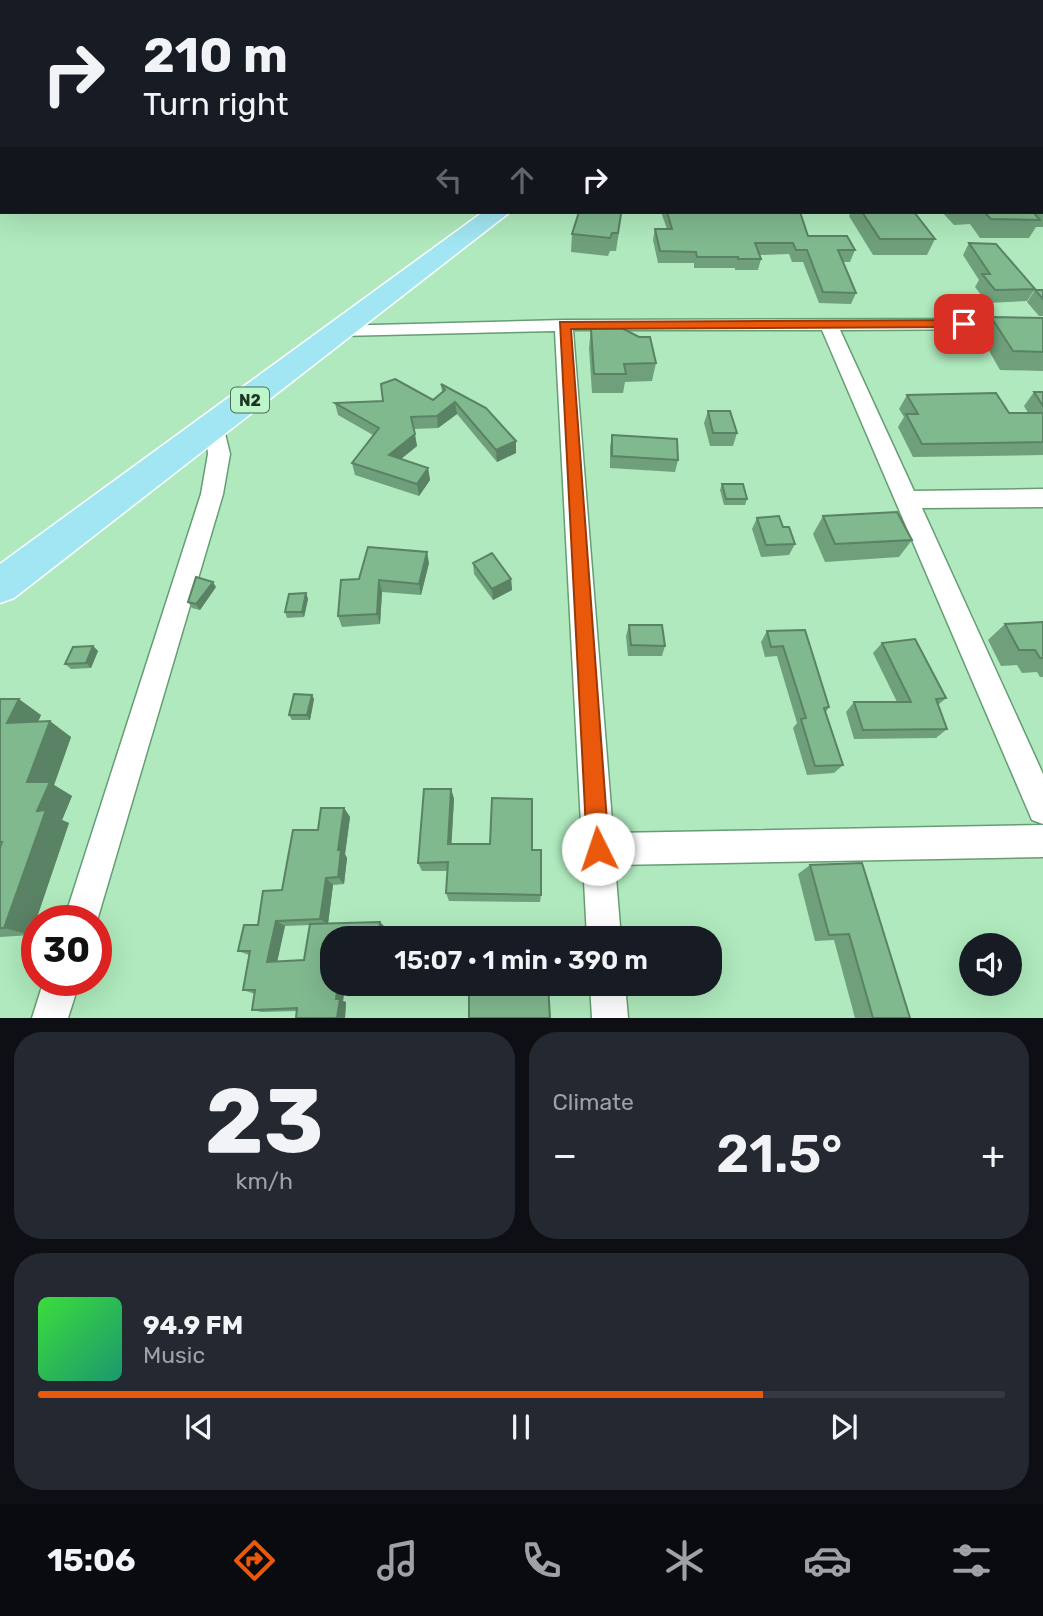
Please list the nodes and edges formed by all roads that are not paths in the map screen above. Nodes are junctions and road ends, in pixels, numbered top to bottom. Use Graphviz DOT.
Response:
graph roads {
  1 [pos="495,214"];
  2 [pos="1043,324"];
  3 [pos="564,325"];
  4 [pos="829,325"];
  5 [pos="340,330"];
  6 [pos="215,426"];
  7 [pos="1043,498"];
  8 [pos="907,500"];
  9 [pos="0,586"];
  10 [pos="1043,809"];
  11 [pos="1043,841"];
  12 [pos="598,849"];
  13 [pos="86,905"];
  14 [pos="603,926"];
  15 [pos="57,996"];
  16 [pos="609,996"];
  17 [pos="50,1017"];
  18 [pos="610,1017"];
  1 -- 5 [label="main road, N2"];
  2 -- 4 [label="street"];
  3 -- 4 [label="street"];
  3 -- 5 [label="street"];
  3 -- 12 [label="street"];
  4 -- 8 [label="street"];
  5 -- 6 [label="main road, N2"];
  6 -- 9 [label="main road, N2"];
  6 -- 13 [label="street"];
  7 -- 8 [label="street"];
  8 -- 10 [label="street"];
  11 -- 12 [label="street"];
  12 -- 14 [label="street"];
  15 -- 17 [label="street"];
  16 -- 18 [label="street"];
}
